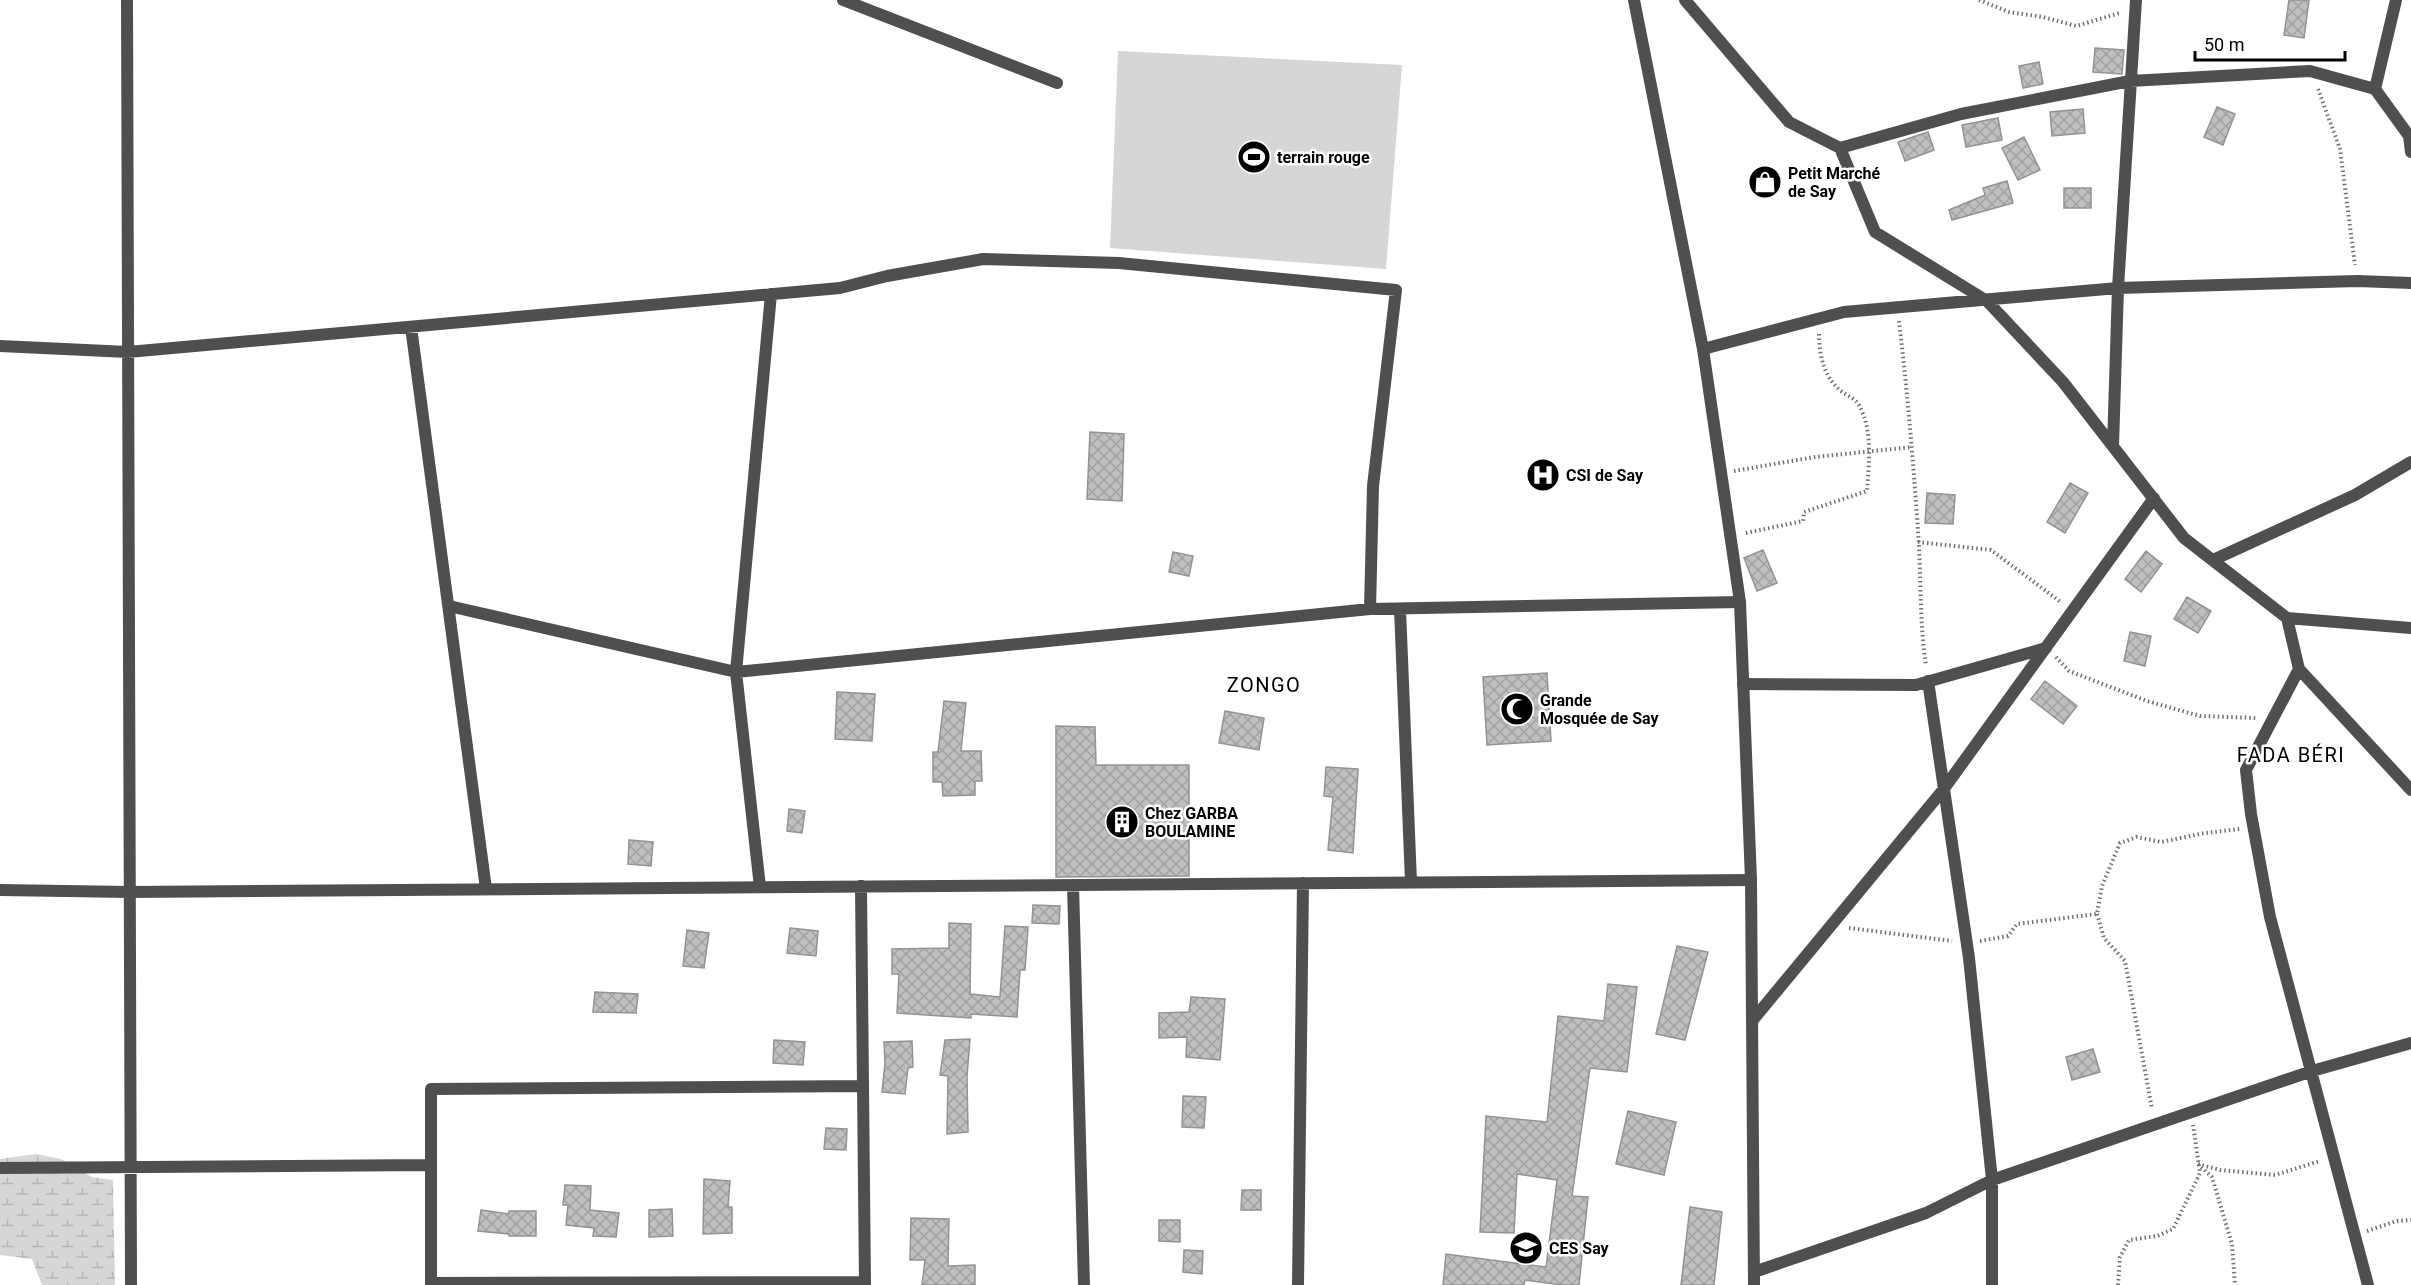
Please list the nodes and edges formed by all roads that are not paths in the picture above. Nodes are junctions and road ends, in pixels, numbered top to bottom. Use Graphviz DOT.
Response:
graph roads {
  1 [pos="127,0"];
  2 [pos="843,0"];
  3 [pos="1634,0"];
  4 [pos="1685,0"];
  5 [pos="2396,0"];
  6 [pos="2135,4"];
  7 [pos="2130,81"];
  8 [pos="1057,83"];
  9 [pos="2375,89"];
  10 [pos="2410,136"];
  11 [pos="1840,148"];
  12 [pos="2411,152"];
  13 [pos="2411,283"];
  14 [pos="2118,288"];
  15 [pos="771,294"];
  16 [pos="1987,301"];
  17 [pos="411,327"];
  18 [pos="0,346"];
  19 [pos="1703,349"];
  20 [pos="128,352"];
  21 [pos="2113,446"];
  22 [pos="2411,462"];
  23 [pos="2154,498"];
  24 [pos="2213,560"];
  25 [pos="1740,602"];
  26 [pos="449,606"];
  27 [pos="1370,609"];
  28 [pos="1400,609"];
  29 [pos="2288,618"];
  30 [pos="2411,628"];
  31 [pos="2046,648"];
  32 [pos="2299,669"];
  33 [pos="736,672"];
  34 [pos="1928,681"];
  35 [pos="1743,684"];
  36 [pos="1943,790"];
  37 [pos="2411,790"];
  38 [pos="1751,880"];
  39 [pos="1411,882"];
  40 [pos="1303,883"];
  41 [pos="1072,885"];
  42 [pos="861,886"];
  43 [pos="760,887"];
  44 [pos="486,889"];
  45 [pos="0,890"];
  46 [pos="130,892"];
  47 [pos="1752,1021"];
  48 [pos="2411,1043"];
  49 [pos="2312,1071"];
  50 [pos="863,1086"];
  51 [pos="431,1166"];
  52 [pos="130,1167"];
  53 [pos="0,1168"];
  54 [pos="1992,1180"];
  55 [pos="1754,1279"];
  56 [pos="865,1283"];
  57 [pos="431,1284"];
  58 [pos="687,1284"];
  59 [pos="131,1285"];
  60 [pos="1084,1285"];
  61 [pos="1298,1285"];
  62 [pos="1992,1285"];
  63 [pos="2368,1285"];
  1 -- 20 [label="street"];
  2 -- 8 [label="street"];
  3 -- 19 [label="street"];
  4 -- 11 [label="street"];
  5 -- 9 [label="street"];
  6 -- 7 [label="street"];
  7 -- 9 [label="street"];
  7 -- 11 [label="street"];
  7 -- 14 [label="street"];
  9 -- 10 [label="street"];
  10 -- 12 [label="street"];
  11 -- 16 [label="street"];
  13 -- 14 [label="street"];
  14 -- 16 [label="street"];
  14 -- 21 [label="street"];
  15 -- 17 [label="street"];
  15 -- 27 [label="street"];
  15 -- 33 [label="street"];
  16 -- 19 [label="street"];
  16 -- 21 [label="street"];
  17 -- 20 [label="street"];
  17 -- 26 [label="street"];
  18 -- 20 [label="street"];
  19 -- 25 [label="street"];
  20 -- 46 [label="street"];
  21 -- 23 [label="street"];
  22 -- 24 [label="street"];
  23 -- 24 [label="street"];
  23 -- 31 [label="street"];
  24 -- 29 [label="street"];
  25 -- 28 [label="street"];
  25 -- 35 [label="street"];
  26 -- 33 [label="street"];
  26 -- 44 [label="street"];
  27 -- 28 [label="street"];
  27 -- 33 [label="street"];
  28 -- 39 [label="street"];
  29 -- 30 [label="street"];
  29 -- 32 [label="street"];
  31 -- 34 [label="street"];
  31 -- 36 [label="street"];
  32 -- 37 [label="street"];
  32 -- 49 [label="street"];
  33 -- 43 [label="street"];
  34 -- 35 [label="street"];
  34 -- 36 [label="street"];
  35 -- 38 [label="street"];
  36 -- 47 [label="street"];
  36 -- 54 [label="street"];
  38 -- 39 [label="street"];
  38 -- 47 [label="street"];
  39 -- 40 [label="street"];
  40 -- 41 [label="street"];
  40 -- 61 [label="street"];
  41 -- 42 [label="street"];
  41 -- 60 [label="street"];
  42 -- 43 [label="street"];
  42 -- 50 [label="street"];
  43 -- 44 [label="street"];
  44 -- 46 [label="street"];
  45 -- 46 [label="street"];
  46 -- 52 [label="street"];
  47 -- 55 [label="street"];
  48 -- 49 [label="street"];
  49 -- 54 [label="street"];
  49 -- 63 [label="street"];
  50 -- 51 [label="street"];
  50 -- 56 [label="street"];
  51 -- 52 [label="street"];
  51 -- 57 [label="street"];
  52 -- 53 [label="street"];
  52 -- 59 [label="street"];
  54 -- 55 [label="street"];
  54 -- 62 [label="street"];
  56 -- 58 [label="street"];
  57 -- 58 [label="street"];
}
